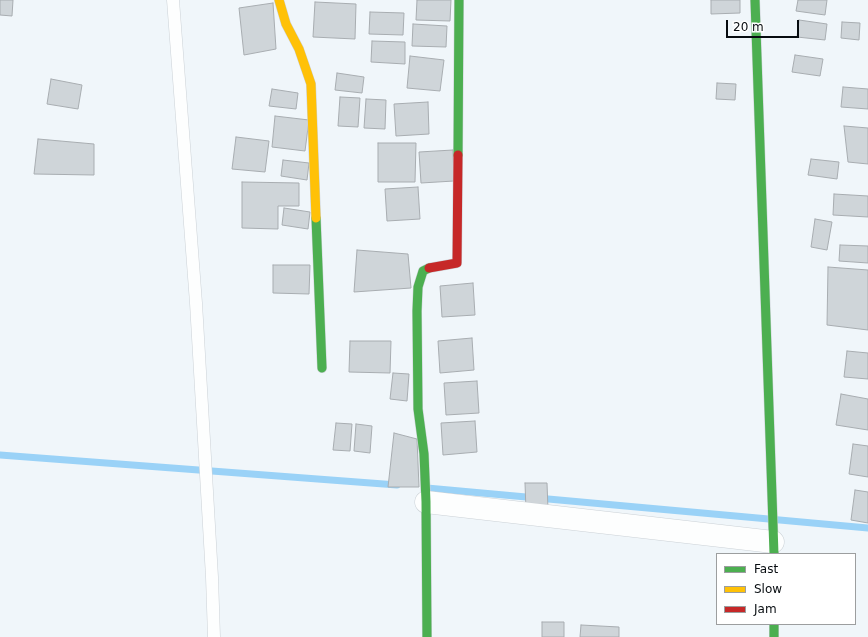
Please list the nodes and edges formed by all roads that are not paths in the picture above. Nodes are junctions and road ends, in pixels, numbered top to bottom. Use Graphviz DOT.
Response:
graph roads {
  1 [pos="173,0"];
  2 [pos="279,0"];
  3 [pos="459,0"];
  4 [pos="755,0"];
  5 [pos="322,368"];
  6 [pos="426,502"];
  7 [pos="774,548"];
  8 [pos="774,625"];
  9 [pos="214,637"];
  10 [pos="427,637"];
  11 [pos="774,637"];
  1 -- 9 [label="lane"];
  2 -- 5 [label="street"];
  3 -- 6 [label="street"];
  4 -- 7 [label="street"];
  6 -- 7 [label="street"];
  6 -- 10 [label="street"];
  8 -- 11 [label="street"];
}
